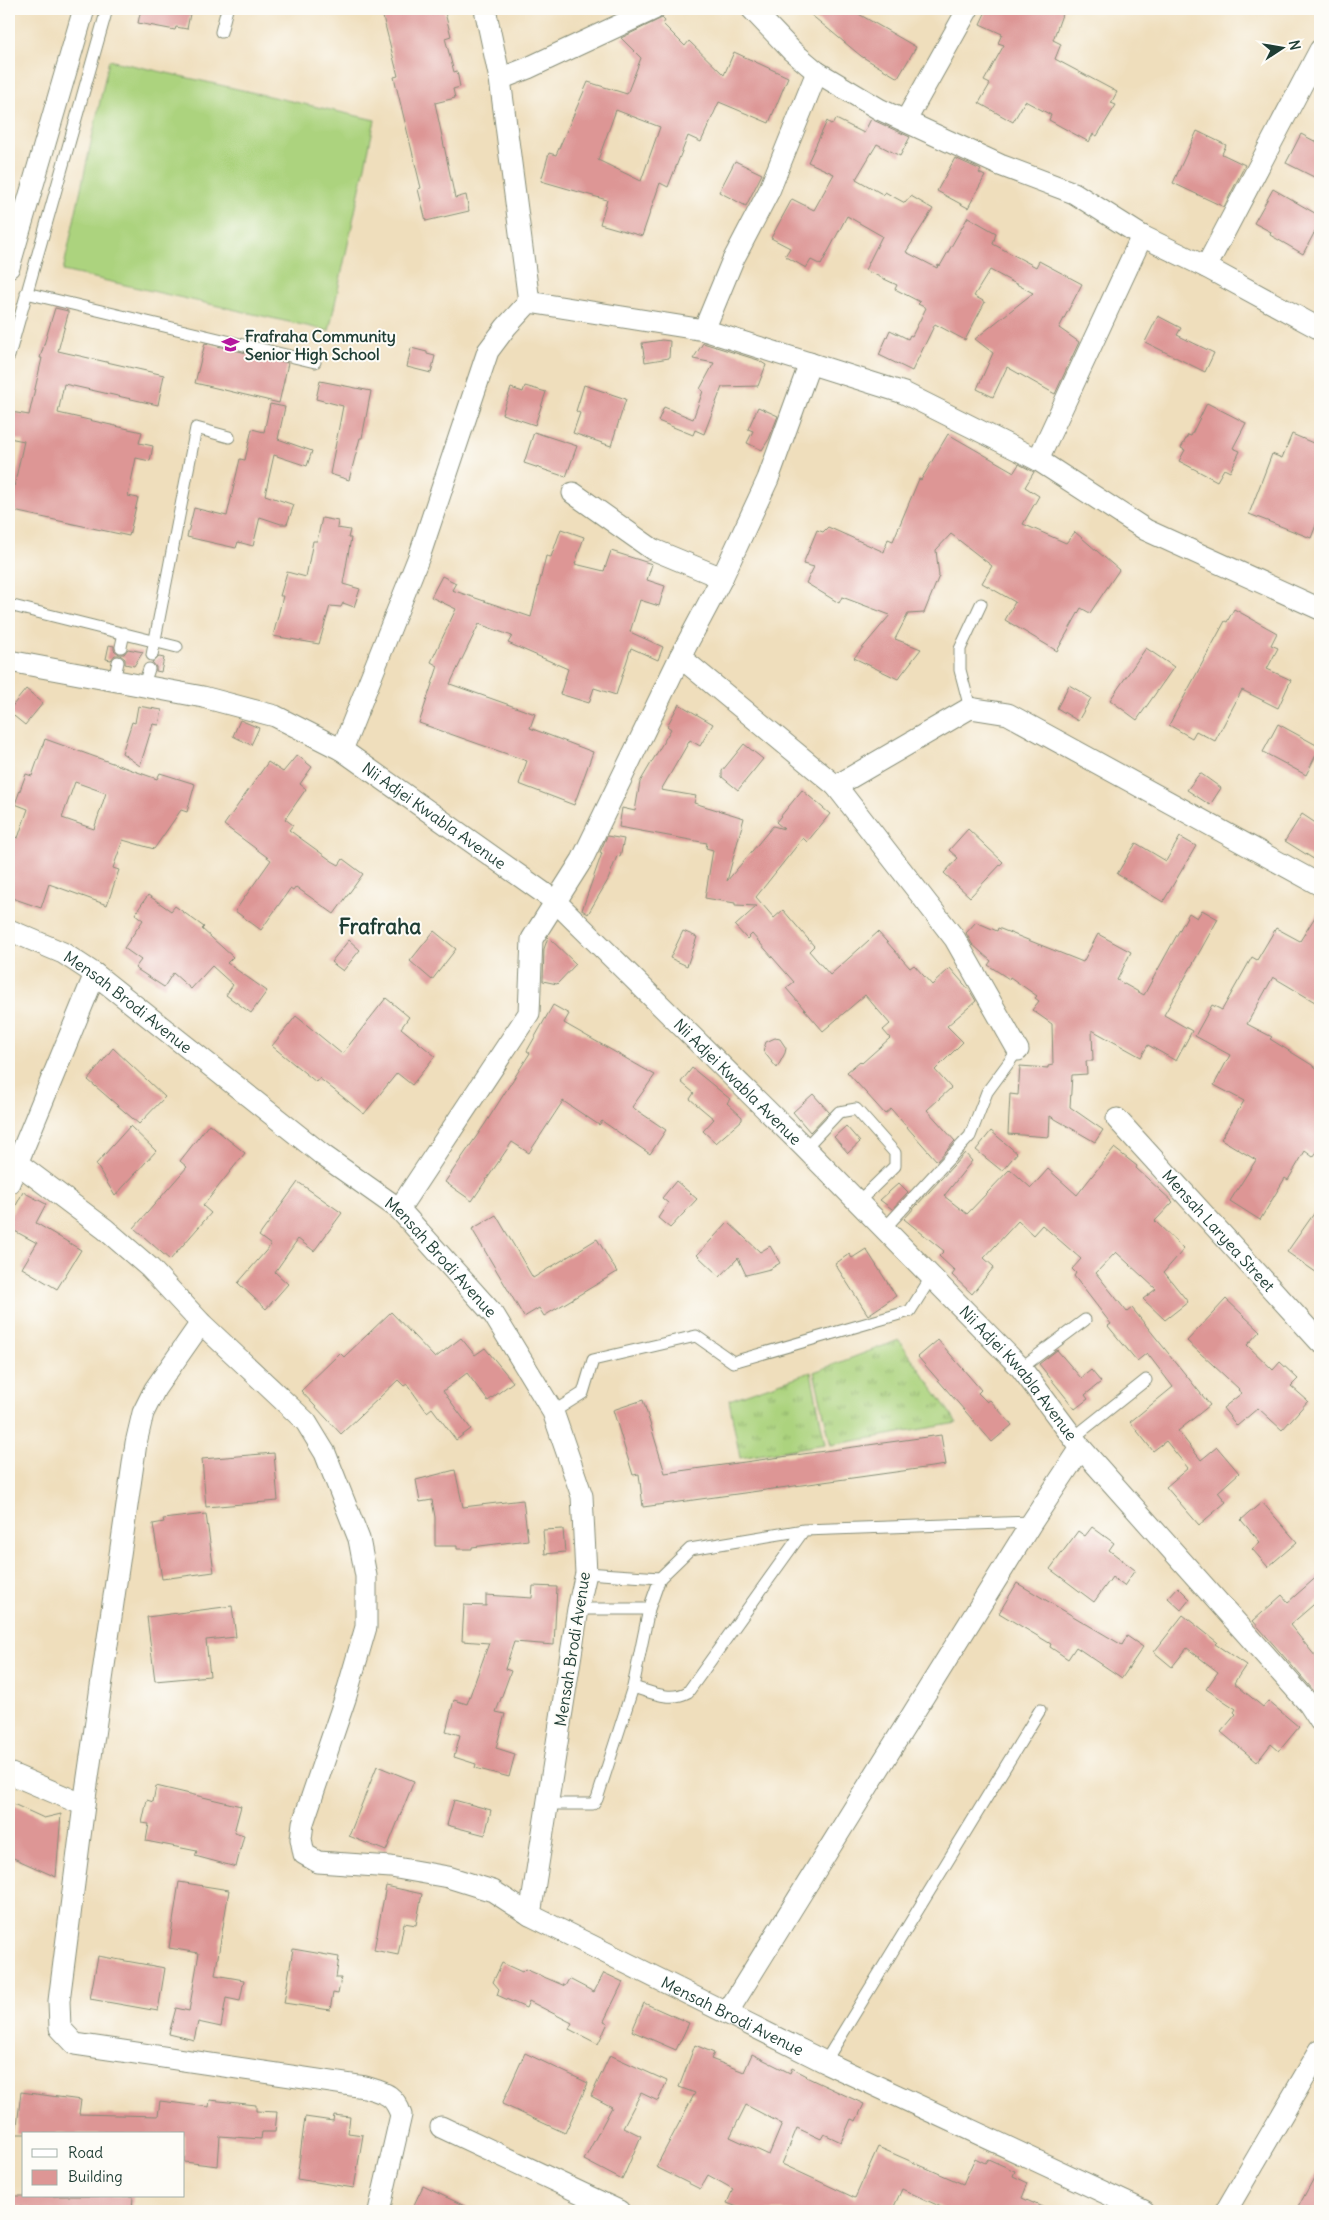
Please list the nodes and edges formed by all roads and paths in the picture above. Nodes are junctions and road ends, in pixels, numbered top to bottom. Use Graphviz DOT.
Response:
graph roads {
  1 [pos="84,9"];
  2 [pos="107,9"];
  3 [pos="227,9"];
  4 [pos="485,9"];
  5 [pos="654,9"];
  6 [pos="752,9"];
  7 [pos="968,9"];
  8 [pos="221,32"];
  9 [pos="1320,50"];
  10 [pos="816,72"];
  11 [pos="500,79"];
  12 [pos="906,120"];
  13 [pos="1142,236"];
  14 [pos="9,267"];
  15 [pos="1206,267"];
  16 [pos="26,293"];
  17 [pos="529,302"];
  18 [pos="1320,329"];
  19 [pos="704,330"];
  20 [pos="9,356"];
  21 [pos="315,362"];
  22 [pos="810,363"];
  23 [pos="229,437"];
  24 [pos="1038,460"];
  25 [pos="573,493"];
  26 [pos="722,578"];
  27 [pos="981,604"];
  28 [pos="9,605"];
  29 [pos="1320,609"];
  30 [pos="124,633"];
  31 [pos="155,641"];
  32 [pos="177,646"];
  33 [pos="121,647"];
  34 [pos="152,655"];
  35 [pos="680,657"];
  36 [pos="9,661"];
  37 [pos="970,708"];
  38 [pos="342,750"];
  39 [pos="836,786"];
  40 [pos="1320,885"];
  41 [pos="555,901"];
  42 [pos="9,930"];
  43 [pos="95,974"];
  44 [pos="1018,1050"];
  45 [pos="1117,1119"];
  46 [pos="805,1148"];
  47 [pos="16,1162"];
  48 [pos="9,1183"];
  49 [pos="858,1202"];
  50 [pos="399,1209"];
  51 [pos="884,1229"];
  52 [pos="932,1276"];
  53 [pos="1085,1320"];
  54 [pos="201,1323"];
  55 [pos="1320,1342"];
  56 [pos="1021,1368"];
  57 [pos="1146,1380"];
  58 [pos="554,1412"];
  59 [pos="1077,1443"];
  60 [pos="1032,1522"];
  61 [pos="804,1530"];
  62 [pos="586,1573"];
  63 [pos="660,1578"];
  64 [pos="578,1609"];
  65 [pos="649,1609"];
  66 [pos="633,1686"];
  67 [pos="1040,1710"];
  68 [pos="1320,1720"];
  69 [pos="9,1773"];
  70 [pos="548,1804"];
  71 [pos="84,1806"];
  72 [pos="530,1915"];
  73 [pos="727,2013"];
  74 [pos="1320,2050"];
  75 [pos="825,2062"];
  76 [pos="441,2127"];
  77 [pos="379,2211"];
  78 [pos="619,2211"];
  79 [pos="1144,2211"];
  80 [pos="1226,2211"];
  1 -- 14 [label="street"];
  2 -- 16 [label="lane"];
  3 -- 8 [label="lane"];
  4 -- 11 [label="street"];
  5 -- 11 [label="street"];
  6 -- 10 [label="street"];
  7 -- 12 [label="street"];
  9 -- 15 [label="street"];
  10 -- 12 [label="street"];
  10 -- 19 [label="street"];
  11 -- 17 [label="street"];
  12 -- 13 [label="street"];
  13 -- 15 [label="street"];
  13 -- 24 [label="street"];
  15 -- 18 [label="street"];
  16 -- 20 [label="lane"];
  16 -- 21 [label="lane"];
  17 -- 19 [label="street"];
  17 -- 38 [label="street"];
  19 -- 22 [label="street"];
  22 -- 24 [label="street"];
  22 -- 26 [label="street"];
  23 -- 31 [label="lane"];
  24 -- 29 [label="street"];
  25 -- 26 [label="street"];
  26 -- 35 [label="street"];
  27 -- 37 [label="lane"];
  28 -- 30 [label="lane"];
  30 -- 31 [label="lane"];
  30 -- 33 [label="lane"];
  31 -- 32 [label="lane"];
  31 -- 34 [label="lane"];
  35 -- 39 [label="street"];
  35 -- 41 [label="street"];
  36 -- 38 [label="street, Nii Adjei Kwabla Avenue"];
  37 -- 39 [label="street"];
  37 -- 40 [label="street"];
  38 -- 41 [label="street, Nii Adjei Kwabla Avenue"];
  39 -- 44 [label="street"];
  41 -- 46 [label="street, Nii Adjei Kwabla Avenue"];
  41 -- 50 [label="street"];
  42 -- 43 [label="street, Mensah Brodi Avenue"];
  43 -- 47 [label="street"];
  43 -- 50 [label="street, Mensah Brodi Avenue"];
  44 -- 51 [label="lane"];
  45 -- 55 [label="street, Mensah Laryea Street"];
  46 -- 49 [label="street, Nii Adjei Kwabla Avenue"];
  46 -- 49 [label="lane"];
  47 -- 48 [label="street"];
  47 -- 54 [label="street"];
  49 -- 51 [label="street, Nii Adjei Kwabla Avenue"];
  50 -- 58 [label="street, Mensah Brodi Avenue"];
  51 -- 52 [label="street, Nii Adjei Kwabla Avenue"];
  52 -- 56 [label="street, Nii Adjei Kwabla Avenue"];
  52 -- 58 [label="lane"];
  53 -- 56 [label="lane"];
  54 -- 71 [label="street"];
  54 -- 72 [label="street"];
  56 -- 59 [label="street, Nii Adjei Kwabla Avenue"];
  57 -- 59 [label="lane"];
  58 -- 62 [label="street, Mensah Brodi Avenue"];
  59 -- 60 [label="street"];
  59 -- 68 [label="street, Nii Adjei Kwabla Avenue"];
  60 -- 61 [label="lane"];
  60 -- 73 [label="street"];
  61 -- 63 [label="lane"];
  61 -- 66 [label="lane"];
  62 -- 63 [label="lane"];
  62 -- 64 [label="street, Mensah Brodi Avenue"];
  63 -- 65 [label="lane"];
  64 -- 65 [label="lane"];
  64 -- 70 [label="street, Mensah Brodi Avenue"];
  65 -- 66 [label="lane"];
  66 -- 70 [label="lane"];
  67 -- 75 [label="lane"];
  69 -- 71 [label="street"];
  70 -- 72 [label="street, Mensah Brodi Avenue"];
  71 -- 77 [label="street"];
  72 -- 73 [label="street, Mensah Brodi Avenue"];
  73 -- 75 [label="street, Mensah Brodi Avenue"];
  74 -- 80 [label="street"];
  75 -- 79 [label="street, Mensah Brodi Avenue"];
  76 -- 78 [label="street"];
}
